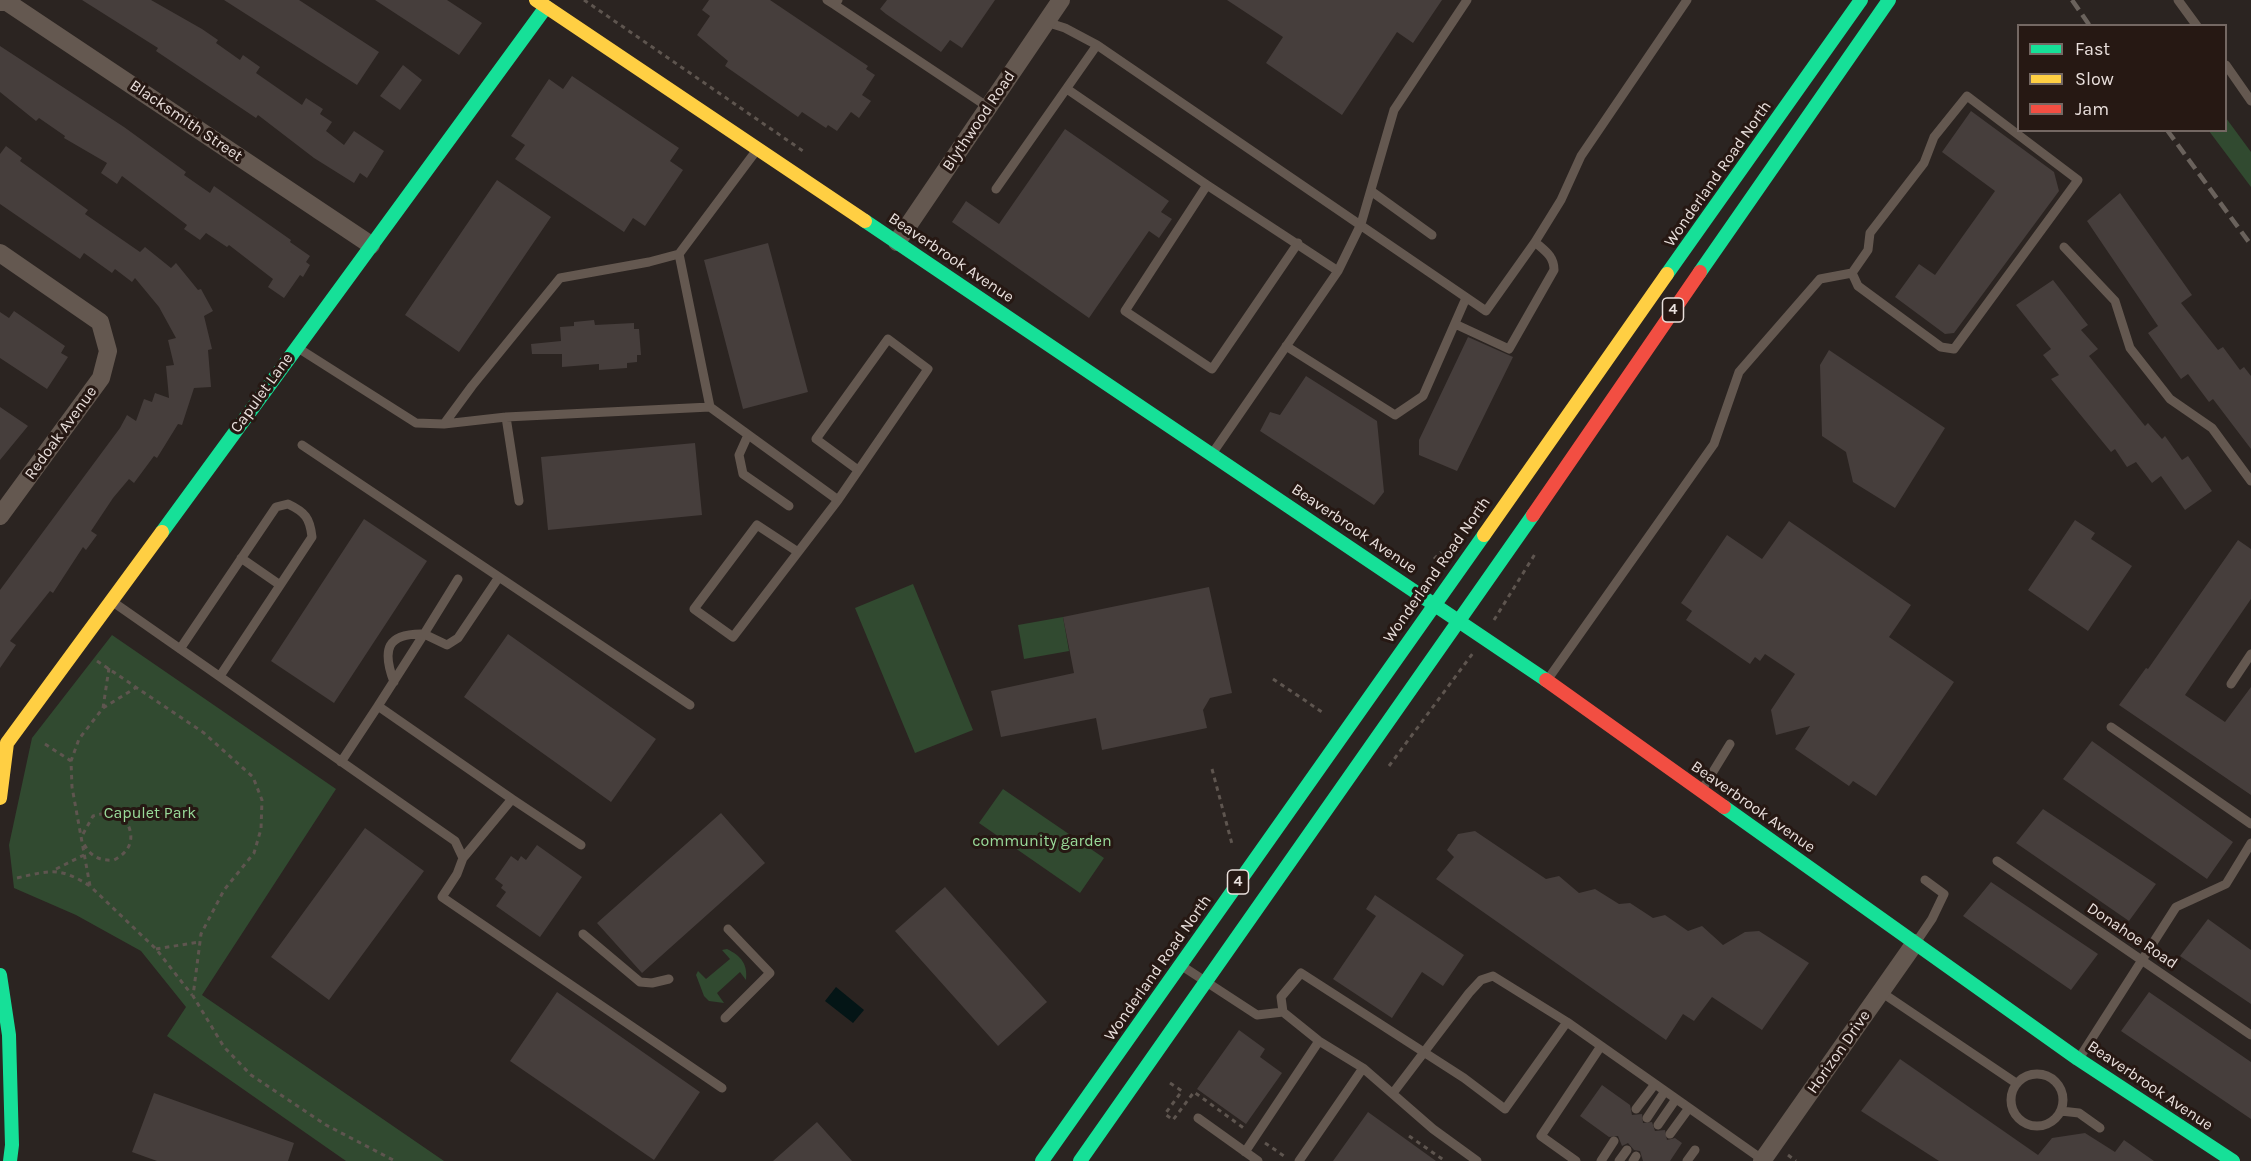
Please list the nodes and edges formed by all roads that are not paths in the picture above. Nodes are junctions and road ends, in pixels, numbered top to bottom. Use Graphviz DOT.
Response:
graph roads {
  1 [pos="1061,0"];
  2 [pos="1467,0"];
  3 [pos="1687,0"];
  4 [pos="1861,0"];
  5 [pos="1889,0"];
  6 [pos="2178,0"];
  7 [pos="0,2"];
  8 [pos="545,2"];
  9 [pos="833,2"];
  10 [pos="1046,22"];
  11 [pos="2196,24"];
  12 [pos="1097,45"];
  13 [pos="2227,66"];
  14 [pos="1067,89"];
  15 [pos="2251,100"];
  16 [pos="988,107"];
  17 [pos="758,149"];
  18 [pos="1207,185"];
  19 [pos="996,189"];
  20 [pos="1371,191"];
  21 [pos="1361,224"];
  22 [pos="1432,235"];
  23 [pos="897,242"];
  24 [pos="1535,242"];
  25 [pos="1298,243"];
  26 [pos="371,245"];
  27 [pos="2064,247"];
  28 [pos="0,253"];
  29 [pos="679,254"];
  30 [pos="1338,271"];
  31 [pos="1852,273"];
  32 [pos="1466,298"];
  33 [pos="1455,324"];
  34 [pos="296,346"];
  35 [pos="1286,346"];
  36 [pos="710,407"];
  37 [pos="506,417"];
  38 [pos="444,424"];
  39 [pos="748,435"];
  40 [pos="302,445"];
  41 [pos="1212,453"];
  42 [pos="858,470"];
  43 [pos="2251,481"];
  44 [pos="838,500"];
  45 [pos="519,501"];
  46 [pos="789,506"];
  47 [pos="0,516"];
  48 [pos="798,552"];
  49 [pos="242,558"];
  50 [pos="499,577"];
  51 [pos="458,579"];
  52 [pos="280,585"];
  53 [pos="111,601"];
  54 [pos="1434,603"];
  55 [pos="1458,621"];
  56 [pos="424,634"];
  57 [pos="180,649"];
  58 [pos="2251,654"];
  59 [pos="220,676"];
  60 [pos="1546,681"];
  61 [pos="394,682"];
  62 [pos="2230,684"];
  63 [pos="690,705"];
  64 [pos="378,706"];
  65 [pos="2111,727"];
  66 [pos="4,741"];
  67 [pos="1730,744"];
  68 [pos="341,762"];
  69 [pos="1702,790"];
  70 [pos="0,798"];
  71 [pos="512,799"];
  72 [pos="2251,824"];
  73 [pos="2251,843"];
  74 [pos="580,845"];
  75 [pos="463,858"];
  76 [pos="1997,861"];
  77 [pos="1925,880"];
  78 [pos="728,928"];
  79 [pos="583,934"];
  80 [pos="1916,943"];
  81 [pos="2141,961"];
  82 [pos="1180,965"];
  83 [pos="0,975"];
  84 [pos="669,980"];
  85 [pos="1206,982"];
  86 [pos="1881,992"];
  87 [pos="1283,1012"];
  88 [pos="724,1018"];
  89 [pos="1567,1022"];
  90 [pos="2251,1035"];
  91 [pos="1319,1041"];
  92 [pos="1601,1046"];
  93 [pos="1422,1051"];
  94 [pos="2078,1059"];
  95 [pos="1363,1068"];
  96 [pos="2016,1083"];
  97 [pos="1655,1084"];
  98 [pos="723,1088"];
  99 [pos="1665,1091"];
  100 [pos="1393,1093"];
  101 [pos="1676,1099"];
  102 [pos="1689,1108"];
  103 [pos="1636,1109"];
  104 [pos="2061,1111"];
  105 [pos="1198,1118"];
  106 [pos="1647,1118"];
  107 [pos="1658,1125"];
  108 [pos="2100,1128"];
  109 [pos="1670,1134"];
  110 [pos="1614,1141"];
  111 [pos="1627,1150"];
  112 [pos="1695,1150"];
  113 [pos="1245,1152"];
  114 [pos="1762,1160"];
  115 [pos="10,1161"];
  116 [pos="1042,1161"];
  117 [pos="1080,1161"];
  118 [pos="1258,1161"];
  119 [pos="1299,1161"];
  120 [pos="1477,1161"];
  121 [pos="1576,1161"];
  122 [pos="1600,1161"];
  123 [pos="1619,1161"];
  124 [pos="1687,1161"];
  125 [pos="2233,1161"];
  1 -- 10 [label="street, Blythwood Road"];
  2 -- 20 [label="lane"];
  3 -- 24 [label="lane"];
  4 -- 54 [label="street, Wonderland Road North / 4"];
  5 -- 55 [label="street, 4"];
  6 -- 11 [label="lane"];
  7 -- 26 [label="street, Blacksmith Street"];
  8 -- 17 [label="street, Beaverbrook Avenue"];
  8 -- 26 [label="street, Capulet Lane"];
  9 -- 16 [label="lane"];
  10 -- 12 [label="lane"];
  10 -- 16 [label="street, Blythwood Road"];
  12 -- 14 [label="lane"];
  12 -- 21 [label="lane"];
  13 -- 15 [label="lane"];
  14 -- 18 [label="lane"];
  14 -- 19 [label="lane"];
  16 -- 23 [label="street, Blythwood Road"];
  17 -- 23 [label="street, Beaverbrook Avenue"];
  17 -- 29 [label="lane"];
  18 -- 25 [label="lane"];
  18 -- 25 [label="lane"];
  20 -- 21 [label="lane"];
  20 -- 22 [label="lane"];
  21 -- 30 [label="lane"];
  21 -- 32 [label="lane"];
  23 -- 41 [label="street, Beaverbrook Avenue"];
  24 -- 32 [label="lane"];
  24 -- 33 [label="lane"];
  25 -- 30 [label="lane"];
  26 -- 34 [label="street, Capulet Lane"];
  27 -- 43 [label="lane"];
  28 -- 47 [label="street, Redoak Avenue"];
  29 -- 36 [label="lane"];
  29 -- 38 [label="lane"];
  30 -- 35 [label="lane"];
  31 -- 31 [label="lane"];
  31 -- 60 [label="lane"];
  32 -- 33 [label="lane"];
  33 -- 35 [label="lane"];
  34 -- 38 [label="lane"];
  34 -- 53 [label="street, Capulet Lane"];
  35 -- 41 [label="lane"];
  36 -- 37 [label="lane"];
  36 -- 39 [label="lane"];
  37 -- 38 [label="lane"];
  37 -- 45 [label="lane"];
  39 -- 44 [label="lane"];
  39 -- 46 [label="lane"];
  40 -- 50 [label="lane"];
  41 -- 54 [label="street, Beaverbrook Avenue"];
  42 -- 42 [label="lane"];
  42 -- 44 [label="lane"];
  44 -- 48 [label="lane"];
  48 -- 48 [label="lane"];
  49 -- 52 [label="lane"];
  49 -- 52 [label="lane"];
  49 -- 57 [label="lane"];
  50 -- 56 [label="lane"];
  50 -- 63 [label="lane"];
  51 -- 56 [label="lane"];
  52 -- 59 [label="lane"];
  53 -- 57 [label="lane"];
  53 -- 66 [label="street, Capulet Lane"];
  54 -- 55 [label="street, Beaverbrook Avenue"];
  54 -- 82 [label="street, Wonderland Road North / 4"];
  55 -- 60 [label="street, Beaverbrook Avenue"];
  55 -- 85 [label="street, 4"];
  56 -- 61 [label="lane"];
  56 -- 61 [label="lane"];
  57 -- 59 [label="lane"];
  58 -- 62 [label="lane"];
  59 -- 68 [label="lane"];
  60 -- 69 [label="street, Beaverbrook Avenue"];
  61 -- 64 [label="lane"];
  64 -- 68 [label="lane"];
  64 -- 71 [label="lane"];
  65 -- 72 [label="lane"];
  66 -- 70 [label="street, Capulet Lane"];
  67 -- 69 [label="lane"];
  68 -- 75 [label="lane"];
  69 -- 80 [label="street, Beaverbrook Avenue"];
  71 -- 74 [label="lane"];
  71 -- 75 [label="lane"];
  73 -- 81 [label="lane"];
  75 -- 98 [label="lane"];
  76 -- 81 [label="lane, Donahoe Road"];
  77 -- 80 [label="lane"];
  78 -- 88 [label="lane"];
  79 -- 84 [label="lane"];
  80 -- 86 [label="street, Horizon Drive"];
  80 -- 94 [label="street, Beaverbrook Avenue"];
  81 -- 90 [label="lane, Donahoe Road"];
  81 -- 94 [label="lane"];
  82 -- 85 [label="lane"];
  82 -- 116 [label="street, Wonderland Road North / 4"];
  83 -- 115 [label="street"];
  85 -- 87 [label="lane"];
  85 -- 117 [label="street, 4"];
  86 -- 96 [label="lane"];
  86 -- 114 [label="street, Horizon Drive"];
  87 -- 91 [label="lane"];
  87 -- 93 [label="lane"];
  89 -- 92 [label="lane"];
  89 -- 93 [label="lane"];
  89 -- 93 [label="lane"];
  91 -- 95 [label="lane"];
  91 -- 113 [label="lane"];
  92 -- 97 [label="lane"];
  92 -- 121 [label="lane"];
  93 -- 100 [label="lane"];
  94 -- 125 [label="street, Beaverbrook Avenue"];
  95 -- 100 [label="lane"];
  95 -- 119 [label="lane"];
  96 -- 104 [label="lane"];
  96 -- 104 [label="lane"];
  97 -- 99 [label="lane"];
  97 -- 103 [label="lane"];
  99 -- 101 [label="lane"];
  99 -- 106 [label="lane"];
  100 -- 120 [label="lane"];
  101 -- 102 [label="lane"];
  101 -- 107 [label="lane"];
  102 -- 109 [label="lane"];
  102 -- 114 [label="lane"];
  104 -- 108 [label="lane"];
  105 -- 113 [label="lane"];
  110 -- 122 [label="lane"];
  111 -- 123 [label="lane"];
  112 -- 124 [label="lane"];
  113 -- 118 [label="lane"];
}
